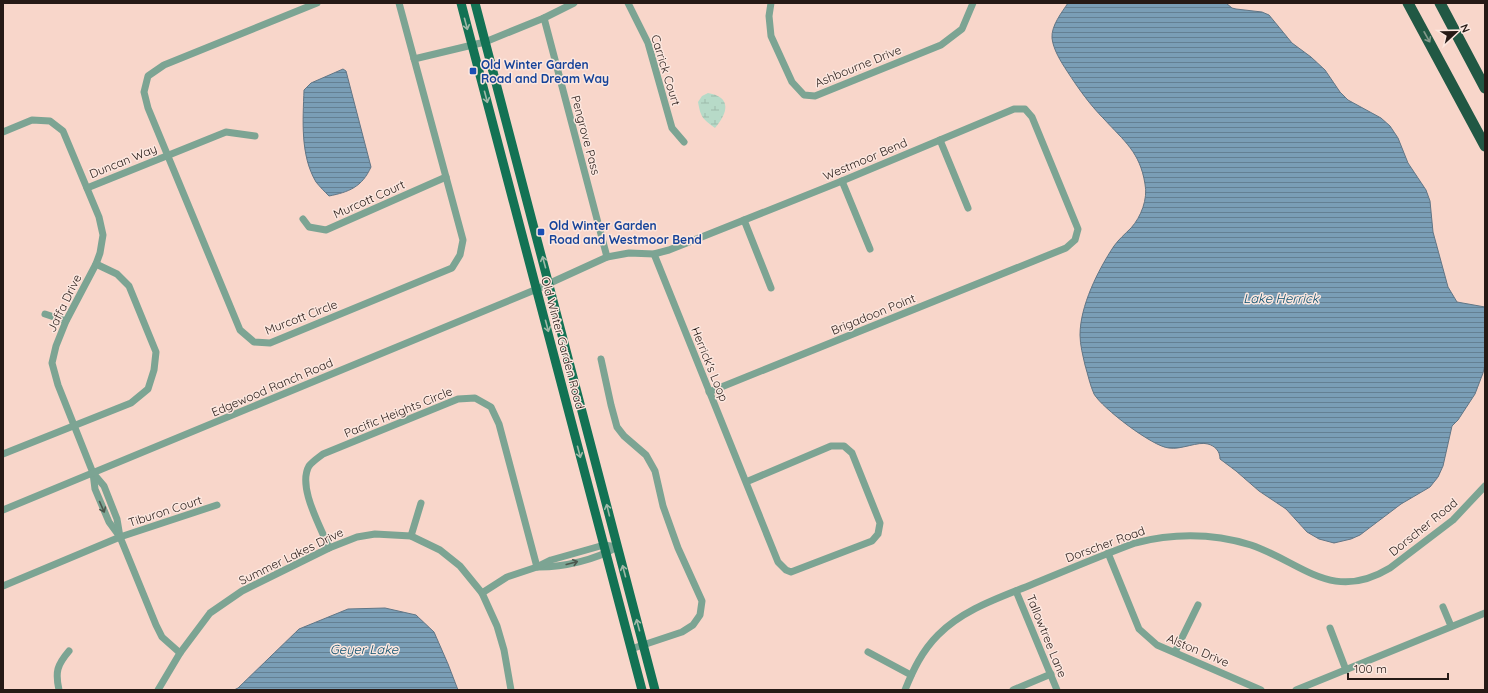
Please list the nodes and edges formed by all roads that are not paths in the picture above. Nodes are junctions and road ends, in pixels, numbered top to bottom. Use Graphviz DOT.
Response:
graph roads {
  1 [pos="317,3"];
  2 [pos="399,3"];
  3 [pos="461,3"];
  4 [pos="475,3"];
  5 [pos="574,3"];
  6 [pos="628,3"];
  7 [pos="771,3"];
  8 [pos="973,3"];
  9 [pos="1408,3"];
  10 [pos="1440,3"];
  11 [pos="544,18"];
  12 [pos="485,42"];
  13 [pos="472,46"];
  14 [pos="414,59"];
  15 [pos="1485,88"];
  16 [pos="3,132"];
  17 [pos="255,136"];
  18 [pos="940,140"];
  19 [pos="684,142"];
  20 [pos="1485,146"];
  21 [pos="167,155"];
  22 [pos="446,177"];
  23 [pos="842,181"];
  24 [pos="87,188"];
  25 [pos="968,208"];
  26 [pos="303,219"];
  27 [pos="744,220"];
  28 [pos="870,249"];
  29 [pos="654,254"];
  30 [pos="1046,256"];
  31 [pos="607,257"];
  32 [pos="96,264"];
  33 [pos="549,283"];
  34 [pos="770,288"];
  35 [pos="537,289"];
  36 [pos="45,314"];
  37 [pos="66,321"];
  38 [pos="601,359"];
  39 [pos="709,392"];
  40 [pos="75,426"];
  41 [pos="3,454"];
  42 [pos="93,473"];
  43 [pos="746,482"];
  44 [pos="1485,486"];
  45 [pos="421,504"];
  46 [pos="217,505"];
  47 [pos="3,510"];
  48 [pos="411,536"];
  49 [pos="120,537"];
  50 [pos="330,548"];
  51 [pos="617,548"];
  52 [pos="605,549"];
  53 [pos="1108,553"];
  54 [pos="537,567"];
  55 [pos="3,586"];
  56 [pos="1016,591"];
  57 [pos="482,592"];
  58 [pos="1198,605"];
  59 [pos="1443,607"];
  60 [pos="1485,613"];
  61 [pos="1451,626"];
  62 [pos="1330,628"];
  63 [pos="644,646"];
  64 [pos="631,649"];
  65 [pos="69,651"];
  66 [pos="868,652"];
  67 [pos="1175,652"];
  68 [pos="180,653"];
  69 [pos="1346,670"];
  70 [pos="1050,674"];
  71 [pos="911,675"];
  72 [pos="59,690"];
  73 [pos="158,690"];
  74 [pos="511,690"];
  75 [pos="642,690"];
  76 [pos="656,690"];
  77 [pos="906,690"];
  78 [pos="1013,690"];
  79 [pos="1057,690"];
  80 [pos="1261,690"];
  81 [pos="1296,690"];
  1 -- 21 [label="street, Murcott Circle"];
  2 -- 14 [label="street, Murcott Circle"];
  3 -- 13 [label="main road, Old Winter Garden Road, one-way"];
  4 -- 12 [label="main road, Old Winter Garden Road"];
  5 -- 11 [label="street"];
  6 -- 19 [label="street, Carrick Court"];
  7 -- 8 [label="street, Ashbourne Drive"];
  9 -- 20 [label="highway, one-way"];
  10 -- 15 [label="highway"];
  11 -- 12 [label="street"];
  11 -- 31 [label="street, Pengrove Pass"];
  12 -- 13 [label="street"];
  33 -- 12 [label="main road, Old Winter Garden Road, one-way"];
  13 -- 14 [label="street"];
  13 -- 35 [label="main road, Old Winter Garden Road, one-way"];
  14 -- 22 [label="street, Murcott Circle"];
  16 -- 24 [label="street, Jaffa Drive"];
  17 -- 21 [label="street, Duncan Way"];
  18 -- 23 [label="street, Westmoor Bend"];
  18 -- 25 [label="street"];
  18 -- 30 [label="street, Westmoor Bend"];
  21 -- 22 [label="street, Murcott Circle"];
  21 -- 24 [label="street, Duncan Way"];
  22 -- 26 [label="street, Murcott Court"];
  23 -- 27 [label="street, Westmoor Bend"];
  23 -- 28 [label="street"];
  24 -- 32 [label="street, Jaffa Drive"];
  27 -- 29 [label="street, Westmoor Bend"];
  27 -- 34 [label="street"];
  29 -- 31 [label="street, Westmoor Bend"];
  29 -- 39 [label="street, Herrick's Loop"];
  30 -- 39 [label="street, Brigadoon Point"];
  31 -- 33 [label="street, Westmoor Bend"];
  32 -- 37 [label="street, Jaffa Drive"];
  32 -- 40 [label="street"];
  33 -- 35 [label="street, Edgewood Ranch Road"];
  51 -- 33 [label="main road, Old Winter Garden Road, one-way"];
  35 -- 42 [label="street, Edgewood Ranch Road"];
  35 -- 52 [label="main road, Old Winter Garden Road, one-way"];
  36 -- 37 [label="street"];
  37 -- 40 [label="street, Jaffa Drive"];
  38 -- 63 [label="street"];
  39 -- 43 [label="street, Herrick's Loop"];
  40 -- 41 [label="street"];
  40 -- 42 [label="street, Jaffa Drive"];
  42 -- 47 [label="street, Edgewood Ranch Road"];
  42 -- 49 [label="street, Jaffa Drive"];
  43 -- 43 [label="street, Herrick's Loop"];
  44 -- 53 [label="street, Dorscher Road"];
  45 -- 48 [label="street"];
  46 -- 49 [label="street, Tiburon Court"];
  48 -- 50 [label="street, Summer Lakes Drive"];
  48 -- 57 [label="street, Summer Lakes Drive"];
  49 -- 55 [label="street, Tiburon Court"];
  49 -- 68 [label="street, Jaffa Drive"];
  50 -- 54 [label="street, Pacific Heights Circle"];
  50 -- 68 [label="street, Summer Lakes Drive"];
  51 -- 52 [label="street"];
  63 -- 51 [label="main road, Old Winter Garden Road, one-way"];
  52 -- 54 [label="street"];
  52 -- 64 [label="main road, Old Winter Garden Road"];
  53 -- 56 [label="street, Dorscher Road"];
  53 -- 67 [label="street, Alston Drive"];
  54 -- 57 [label="street"];
  56 -- 70 [label="street, Tallowtree Lane"];
  56 -- 71 [label="street, Dorscher Road"];
  57 -- 74 [label="street, Summer Lakes Drive"];
  58 -- 67 [label="street"];
  59 -- 61 [label="street"];
  60 -- 61 [label="street"];
  61 -- 69 [label="street"];
  62 -- 69 [label="street"];
  63 -- 64 [label="street"];
  63 -- 76 [label="main road, Old Winter Garden Road"];
  64 -- 75 [label="main road, Old Winter Garden Road"];
  65 -- 72 [label="street"];
  66 -- 71 [label="street"];
  67 -- 80 [label="street, Alston Drive"];
  68 -- 73 [label="street, Summer Lakes Drive"];
  69 -- 81 [label="street"];
  70 -- 78 [label="street"];
  70 -- 79 [label="street, Tallowtree Lane"];
  71 -- 77 [label="street, Dorscher Road"];
}
